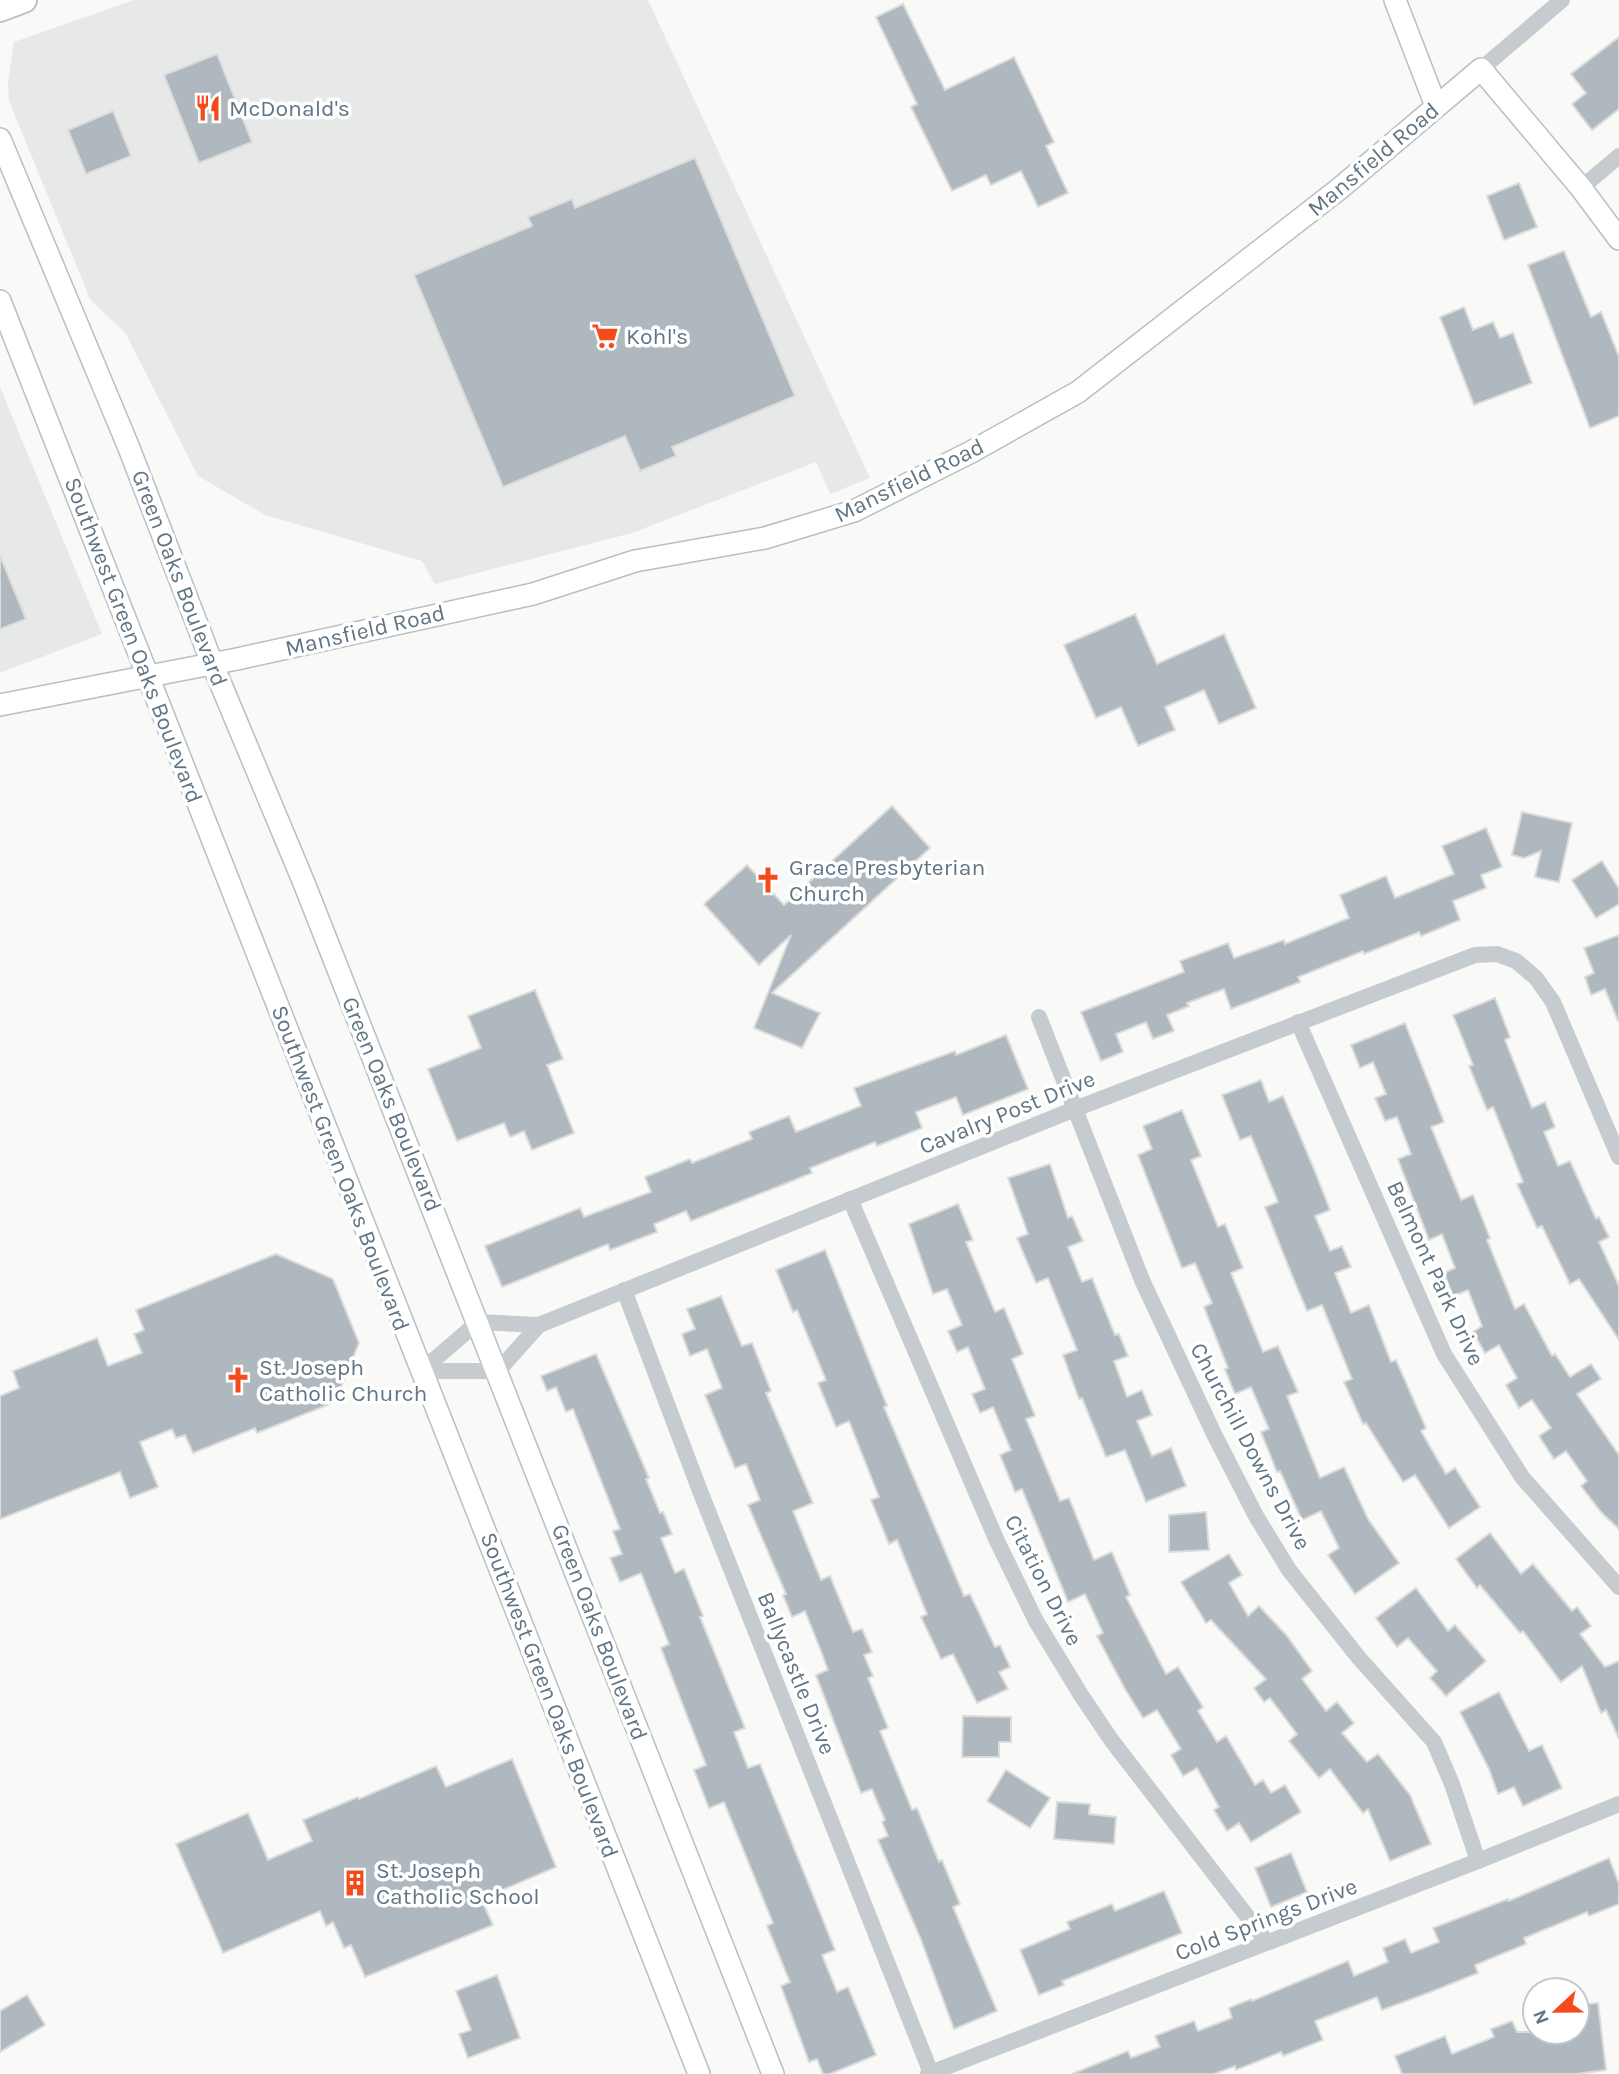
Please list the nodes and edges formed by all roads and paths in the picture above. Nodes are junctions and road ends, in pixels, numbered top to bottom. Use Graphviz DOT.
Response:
graph roads {
  1 [pos="24,0"];
  2 [pos="1395,0"];
  3 [pos="1562,0"];
  4 [pos="0,9"];
  5 [pos="1481,69"];
  6 [pos="1436,106"];
  7 [pos="0,139"];
  8 [pos="1619,156"];
  9 [pos="1581,188"];
  10 [pos="1619,239"];
  11 [pos="0,301"];
  12 [pos="212,663"];
  13 [pos="148,675"];
  14 [pos="0,705"];
  15 [pos="1040,1017"];
  16 [pos="1298,1022"];
  17 [pos="1075,1109"];
  18 [pos="1619,1157"];
  19 [pos="850,1199"];
  20 [pos="624,1290"];
  21 [pos="478,1322"];
  22 [pos="539,1325"];
  23 [pos="421,1371"];
  24 [pos="498,1371"];
  25 [pos="1619,1587"];
  26 [pos="1619,1804"];
  27 [pos="1478,1861"];
  28 [pos="1267,1942"];
  29 [pos="929,2073"];
  30 [pos="699,2074"];
  31 [pos="773,2074"];
  1 -- 4 [label="main road"];
  2 -- 6 [label="main road"];
  3 -- 5 [label="street, Mansfield Road"];
  5 -- 6 [label="main road, Mansfield Road"];
  5 -- 9 [label="main road"];
  6 -- 12 [label="main road, Mansfield Road"];
  7 -- 12 [label="main road, Green Oaks Boulevard"];
  8 -- 9 [label="street"];
  9 -- 10 [label="main road"];
  11 -- 13 [label="main road, Southwest Green Oaks Boulevard"];
  12 -- 13 [label="main road, Mansfield Road"];
  12 -- 21 [label="main road, Green Oaks Boulevard"];
  13 -- 14 [label="main road, Mansfield Road"];
  13 -- 23 [label="main road, Southwest Green Oaks Boulevard"];
  15 -- 17 [label="street, Churchill Downs Drive"];
  16 -- 17 [label="street, Cavalry Post Drive"];
  16 -- 18 [label="street, Cavalry Post Drive"];
  16 -- 25 [label="street, Belmont Park Drive"];
  17 -- 19 [label="street, Cavalry Post Drive"];
  17 -- 27 [label="street, Churchill Downs Drive"];
  19 -- 20 [label="street, Cavalry Post Drive"];
  19 -- 28 [label="street, Citation Drive"];
  20 -- 22 [label="street, Cavalry Post Drive"];
  20 -- 29 [label="street, Ballycastle Drive"];
  21 -- 22 [label="street, Cavalry Post Drive"];
  21 -- 23 [label="street"];
  21 -- 24 [label="main road, Green Oaks Boulevard"];
  22 -- 24 [label="street, Cavalry Post Drive"];
  23 -- 24 [label="street"];
  23 -- 30 [label="main road, Southwest Green Oaks Boulevard"];
  24 -- 31 [label="main road, Green Oaks Boulevard"];
  26 -- 27 [label="street, Cold Springs Drive"];
  27 -- 28 [label="street, Cold Springs Drive"];
  28 -- 29 [label="street, Cold Springs Drive"];
}
